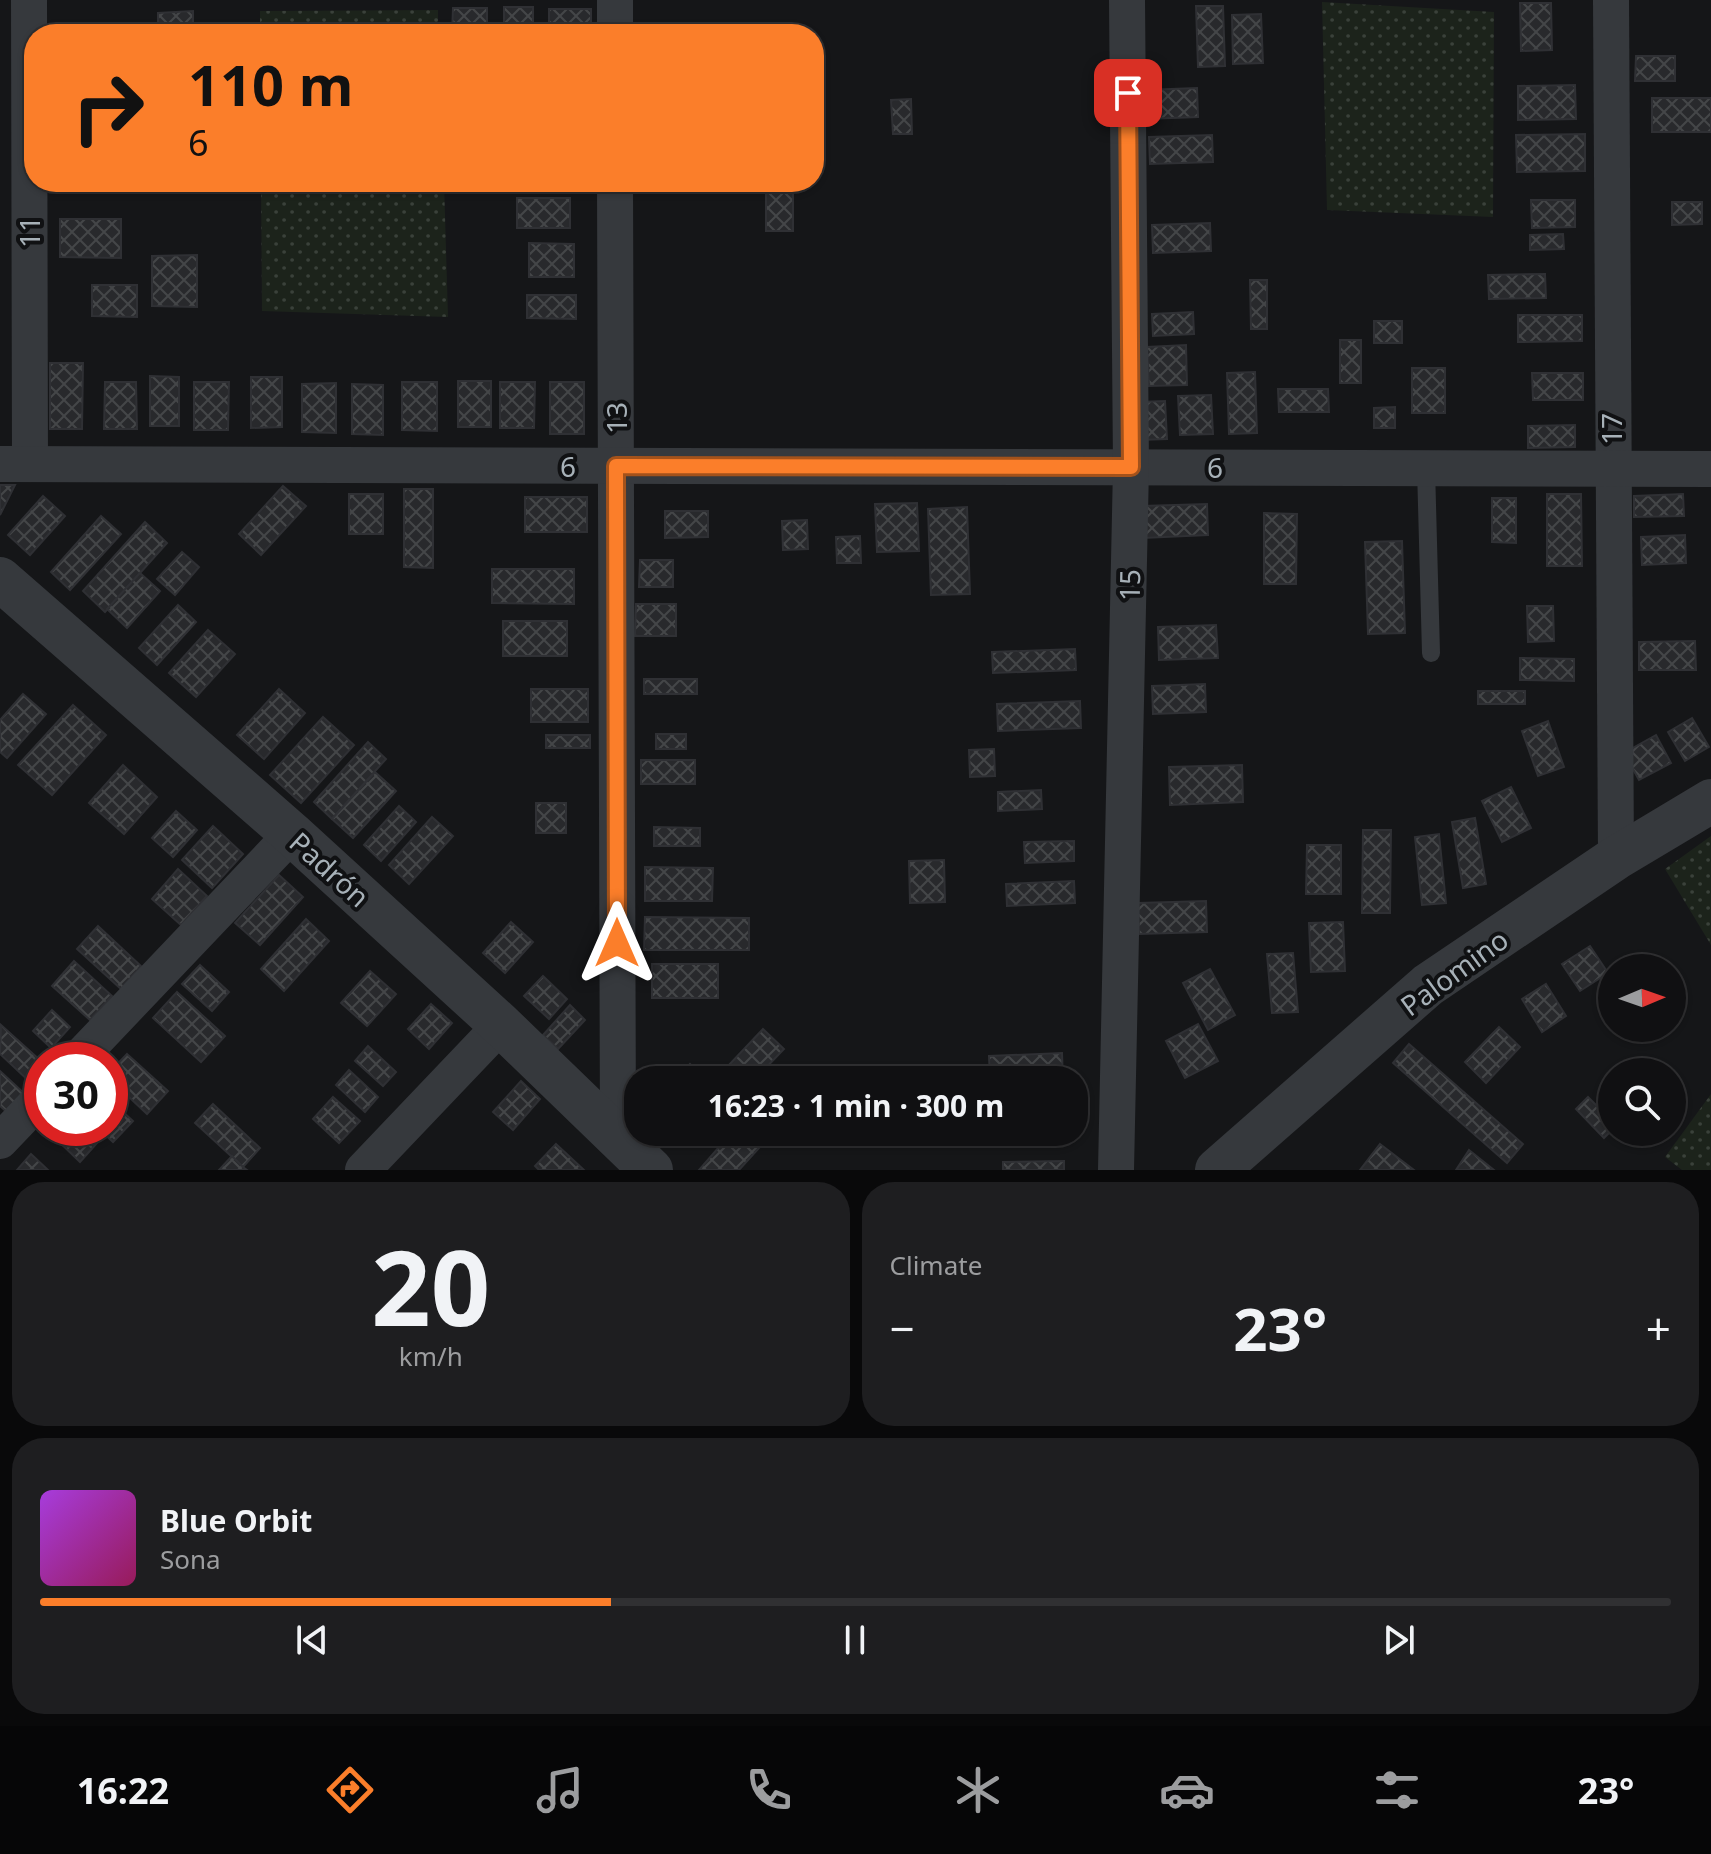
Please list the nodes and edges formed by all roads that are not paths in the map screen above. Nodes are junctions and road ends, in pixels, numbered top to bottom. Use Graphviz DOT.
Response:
graph roads {
  1 [pos="29,0"];
  2 [pos="615,0"];
  3 [pos="1127,0"];
  4 [pos="1611,0"];
  5 [pos="28,24"];
  6 [pos="615,24"];
  7 [pos="24,166"];
  8 [pos="615,192"];
  9 [pos="15,464"];
  10 [pos="616,466"];
  11 [pos="1131,467"];
  12 [pos="1426,468"];
  13 [pos="1611,468"];
  14 [pos="1711,469"];
  15 [pos="0,579"];
  16 [pos="1431,653"];
  17 [pos="1711,801"];
  18 [pos="292,834"];
  19 [pos="1616,858"];
  20 [pos="501,1025"];
  21 [pos="94,1042"];
  22 [pos="24,1116"];
  23 [pos="0,1141"];
  24 [pos="639,1160"];
  25 [pos="363,1170"];
  26 [pos="1116,1170"];
  27 [pos="1217,1170"];
  1 -- 5 [label="street, 11"];
  2 -- 6 [label="street"];
  3 -- 11 [label="street, 15"];
  4 -- 13 [label="street, 17"];
  7 -- 9 [label="street, 11"];
  8 -- 10 [label="street, 13"];
  9 -- 10 [label="street, 6"];
  10 -- 11 [label="street, 6"];
  10 -- 24 [label="street, 13"];
  11 -- 12 [label="street, 6"];
  11 -- 26 [label="street, 15"];
  12 -- 13 [label="street, 6"];
  12 -- 16 [label="lane"];
  13 -- 14 [label="street, 6"];
  13 -- 19 [label="street, 17"];
  15 -- 18 [label="street, Padrón"];
  17 -- 19 [label="street, Palomino"];
  18 -- 20 [label="street, Padrón"];
  18 -- 21 [label="street"];
  19 -- 27 [label="street, Palomino"];
  20 -- 24 [label="street, Padrón"];
  20 -- 25 [label="street"];
  22 -- 23 [label="street"];
}
